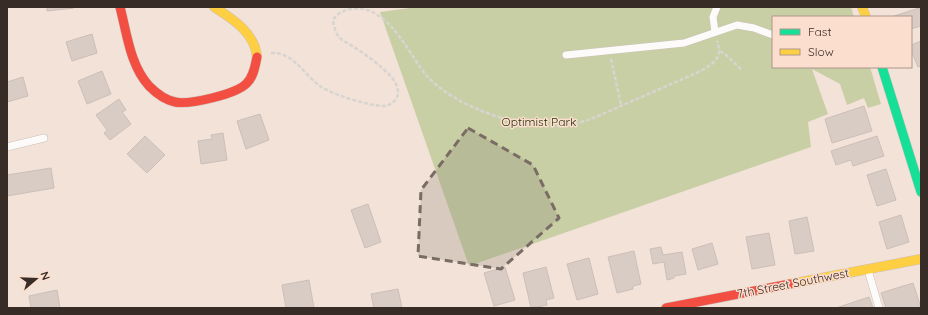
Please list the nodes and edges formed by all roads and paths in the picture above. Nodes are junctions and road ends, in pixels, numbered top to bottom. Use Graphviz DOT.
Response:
graph roads {
  1 [pos="120,7"];
  2 [pos="214,7"];
  3 [pos="717,7"];
  4 [pos="715,32"];
  5 [pos="772,35"];
  6 [pos="609,50"];
  7 [pos="720,51"];
  8 [pos="257,55"];
  9 [pos="566,55"];
  10 [pos="882,68"];
  11 [pos="742,70"];
  12 [pos="621,105"];
  13 [pos="44,138"];
  14 [pos="7,147"];
  15 [pos="921,192"];
  16 [pos="921,259"];
  17 [pos="868,268"];
  18 [pos="666,308"];
  19 [pos="879,308"];
  1 -- 8 [label="street"];
  2 -- 8 [label="street"];
  3 -- 4 [label="lane"];
  4 -- 5 [label="lane"];
  4 -- 6 [label="lane"];
  4 -- 7 [label="path"];
  6 -- 9 [label="lane"];
  6 -- 12 [label="path"];
  7 -- 11 [label="path"];
  7 -- 12 [label="path"];
  8 -- 12 [label="path"];
  10 -- 15 [label="street"];
  13 -- 14 [label="lane"];
  16 -- 17 [label="street, 7th Street Southwest"];
  17 -- 18 [label="street, 7th Street Southwest"];
  17 -- 19 [label="lane"];
}
